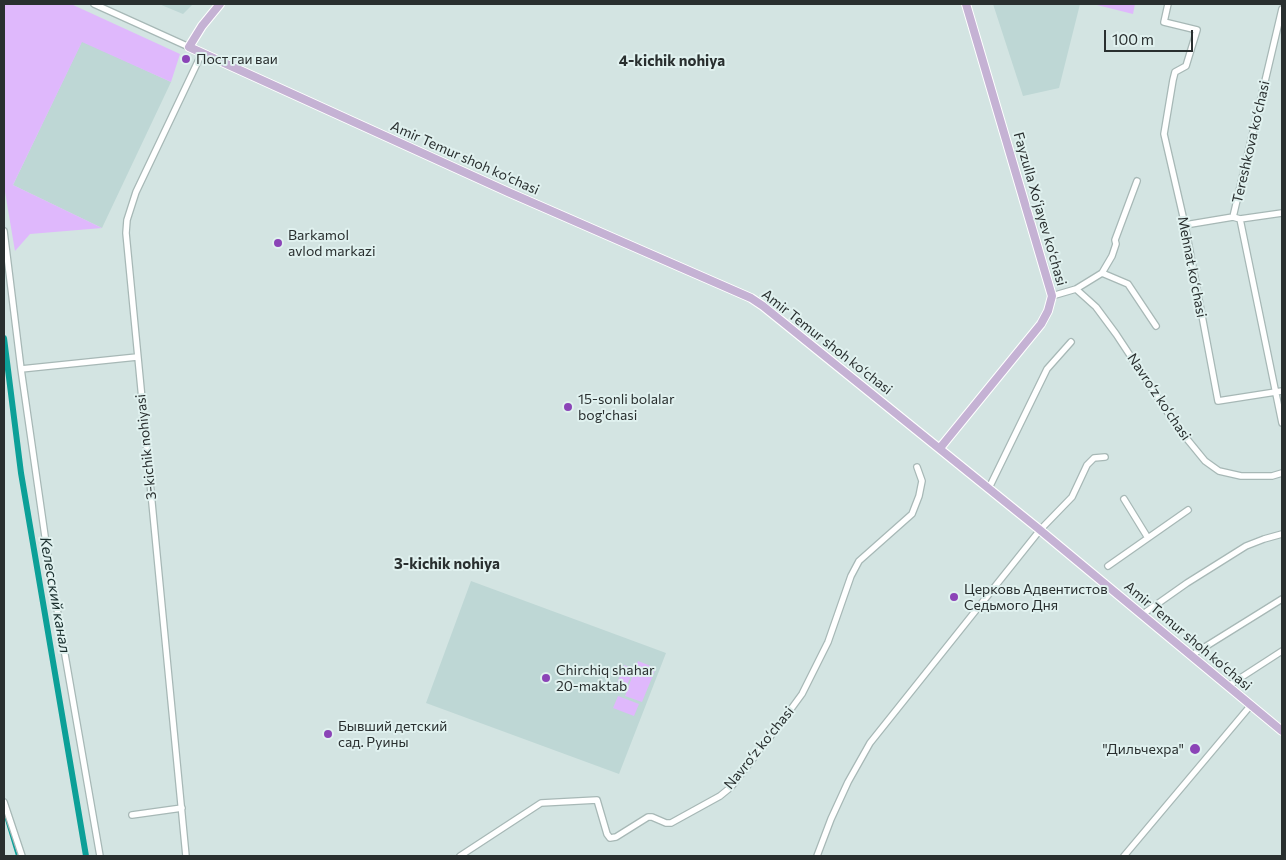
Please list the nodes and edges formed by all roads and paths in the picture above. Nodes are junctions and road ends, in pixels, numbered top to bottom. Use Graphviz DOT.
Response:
graph roads {
  1 [pos="94,4"];
  2 [pos="220,4"];
  3 [pos="966,4"];
  4 [pos="1168,4"];
  5 [pos="1282,9"];
  6 [pos="189,47"];
  7 [pos="202,53"];
  8 [pos="1137,181"];
  9 [pos="1282,213"];
  10 [pos="1233,217"];
  11 [pos="1240,219"];
  12 [pos="1185,225"];
  13 [pos="4,231"];
  14 [pos="1102,273"];
  15 [pos="1076,290"];
  16 [pos="1052,296"];
  17 [pos="1156,326"];
  18 [pos="1071,342"];
  19 [pos="137,356"];
  20 [pos="21,369"];
  21 [pos="1280,392"];
  22 [pos="1282,424"];
  23 [pos="940,448"];
  24 [pos="1104,456"];
  25 [pos="917,467"];
  26 [pos="1282,472"];
  27 [pos="989,488"];
  28 [pos="1124,499"];
  29 [pos="1188,510"];
  30 [pos="1040,530"];
  31 [pos="1282,534"];
  32 [pos="1148,538"];
  33 [pos="1108,566"];
  34 [pos="1282,599"];
  35 [pos="1142,614"];
  36 [pos="1282,651"];
  37 [pos="1192,656"];
  38 [pos="1228,686"];
  39 [pos="1251,706"];
  40 [pos="1282,731"];
  41 [pos="4,802"];
  42 [pos="182,808"];
  43 [pos="132,814"];
  44 [pos="22,856"];
  45 [pos="100,856"];
  46 [pos="186,856"];
  47 [pos="460,856"];
  48 [pos="817,856"];
  49 [pos="1124,856"];
  1 -- 6 [label="street"];
  2 -- 6 [label="main road"];
  3 -- 16 [label="main road, Fayzulla Xo‘jayev ko‘chasi"];
  4 -- 12 [label="street, Mehnat ko‘chasi"];
  5 -- 10 [label="street, Tereshkova ko‘chasi"];
  6 -- 7 [label="main road, Amir Temur shoh ko‘chasi"];
  7 -- 19 [label="street, 3-kichik nohiyasi"];
  7 -- 23 [label="main road, Amir Temur shoh ko‘chasi"];
  8 -- 14 [label="street"];
  9 -- 11 [label="street"];
  10 -- 11 [label="street"];
  10 -- 12 [label="street"];
  11 -- 21 [label="street, Tereshkova ko‘chasi"];
  12 -- 21 [label="street, Mehnat ko‘chasi"];
  13 -- 20 [label="street"];
  14 -- 15 [label="street"];
  14 -- 17 [label="street"];
  15 -- 16 [label="street"];
  15 -- 26 [label="street, Navro‘z ko‘chasi"];
  16 -- 23 [label="main road, Fayzulla Xo‘jayev ko‘chasi"];
  18 -- 27 [label="street"];
  19 -- 20 [label="street"];
  19 -- 42 [label="street, 3-kichik nohiyasi"];
  20 -- 45 [label="street"];
  21 -- 22 [label="street, Tereshkova ko‘chasi"];
  23 -- 27 [label="main road, Amir Temur shoh ko‘chasi"];
  24 -- 30 [label="street"];
  25 -- 47 [label="street, Navro‘z ko‘chasi"];
  27 -- 30 [label="main road, Amir Temur shoh ko‘chasi"];
  28 -- 32 [label="street"];
  29 -- 32 [label="street"];
  30 -- 35 [label="main road, Amir Temur shoh ko‘chasi"];
  30 -- 48 [label="street"];
  31 -- 35 [label="street"];
  32 -- 33 [label="street"];
  34 -- 37 [label="street"];
  35 -- 37 [label="main road, Amir Temur shoh ko‘chasi"];
  36 -- 38 [label="street"];
  37 -- 38 [label="main road, Amir Temur shoh ko‘chasi"];
  38 -- 39 [label="main road, Amir Temur shoh ko‘chasi"];
  39 -- 40 [label="main road, Amir Temur shoh ko‘chasi"];
  39 -- 49 [label="street"];
  41 -- 44 [label="street"];
  42 -- 43 [label="street"];
  42 -- 46 [label="street, 3-kichik nohiyasi"];
}
